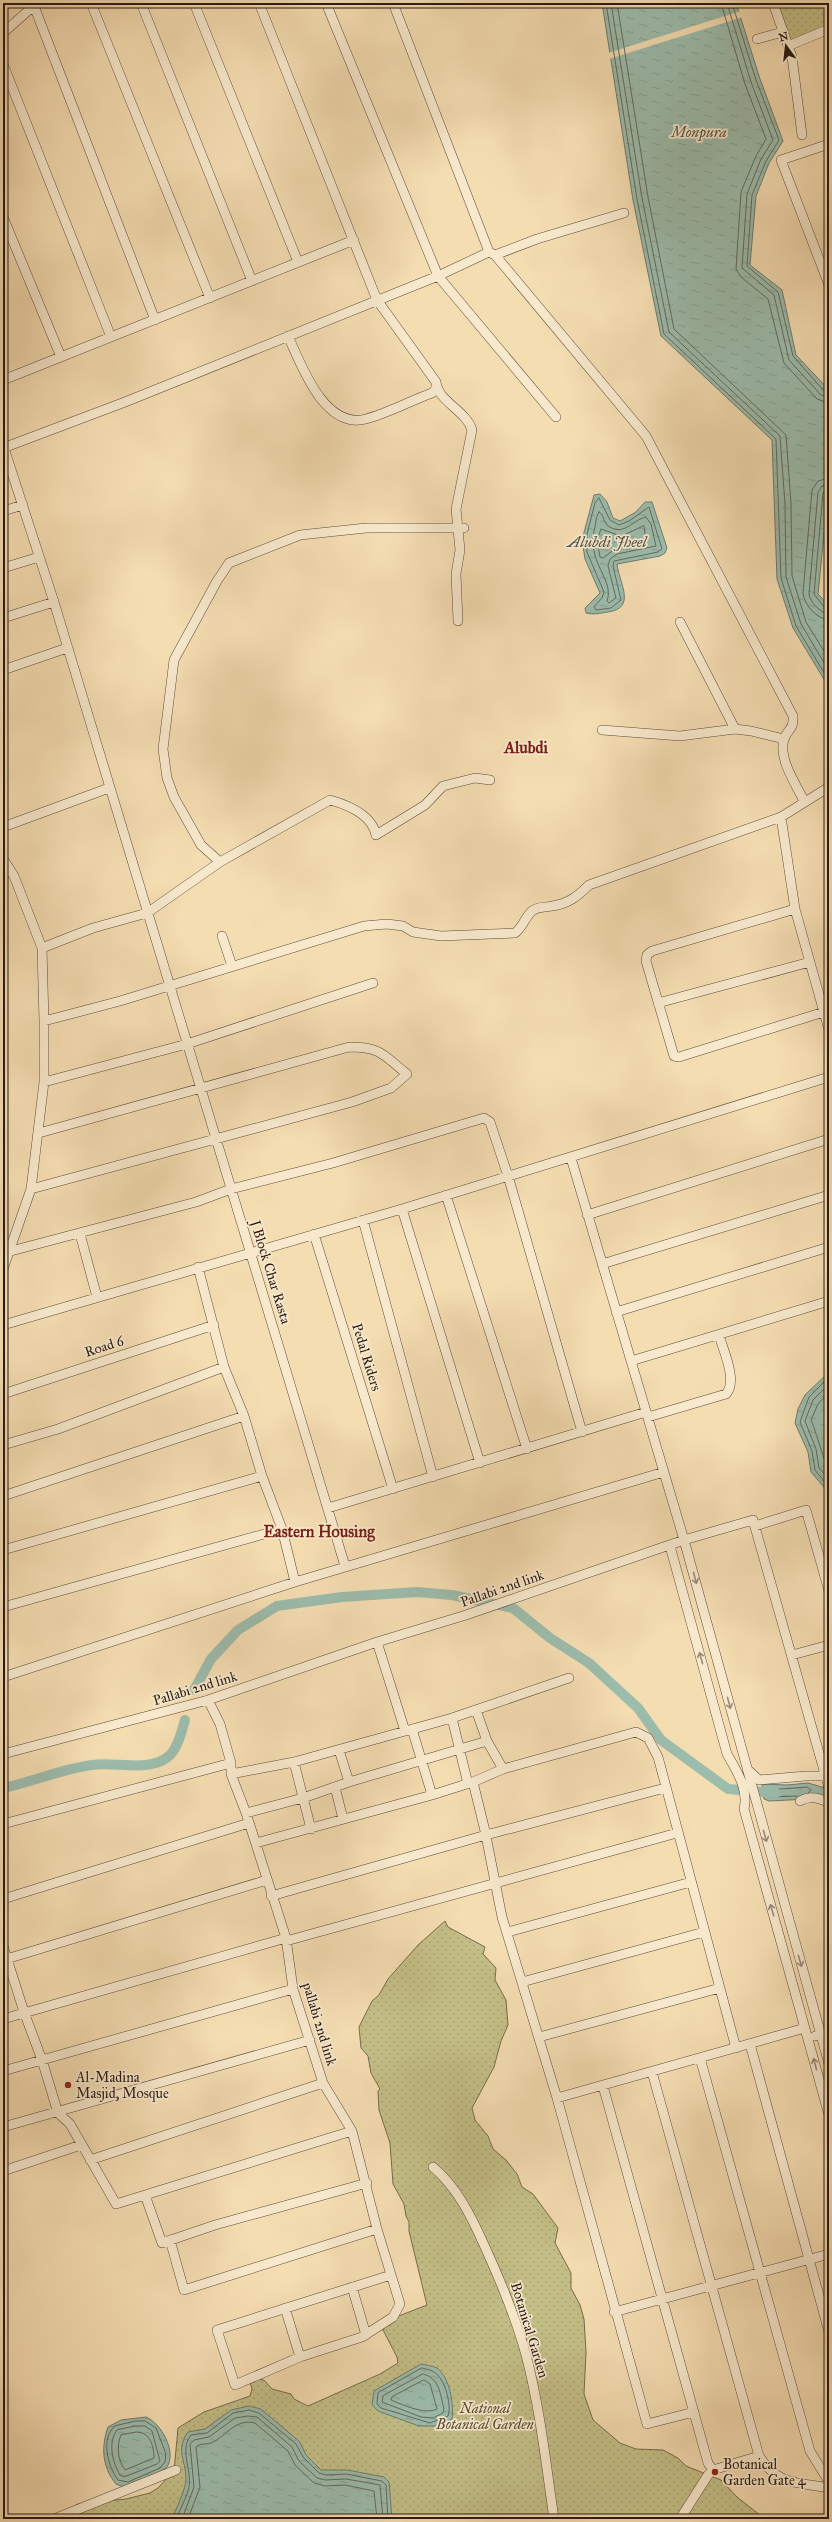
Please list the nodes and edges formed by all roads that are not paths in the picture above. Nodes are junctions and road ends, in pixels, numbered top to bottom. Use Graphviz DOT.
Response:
graph roads {
  1 [pos="91,3"];
  2 [pos="141,3"];
  3 [pos="194,3"];
  4 [pos="259,3"];
  5 [pos="326,3"];
  6 [pos="393,3"];
  7 [pos="773,3"];
  8 [pos="35,4"];
  9 [pos="829,30"];
  10 [pos="783,32"];
  11 [pos="3,33"];
  12 [pos="758,39"];
  13 [pos="788,46"];
  14 [pos="3,64"];
  15 [pos="802,135"];
  16 [pos="829,144"];
  17 [pos="624,213"];
  18 [pos="3,217"];
  19 [pos="354,240"];
  20 [pos="492,254"];
  21 [pos="298,262"];
  22 [pos="438,276"];
  23 [pos="252,281"];
  24 [pos="829,285"];
  25 [pos="210,298"];
  26 [pos="377,300"];
  27 [pos="155,320"];
  28 [pos="288,336"];
  29 [pos="111,337"];
  30 [pos="61,357"];
  31 [pos="3,380"];
  32 [pos="437,388"];
  33 [pos="556,417"];
  34 [pos="3,447"];
  35 [pos="23,505"];
  36 [pos="3,511"];
  37 [pos="462,528"];
  38 [pos="39,557"];
  39 [pos="3,568"];
  40 [pos="54,602"];
  41 [pos="3,618"];
  42 [pos="458,621"];
  43 [pos="680,622"];
  44 [pos="67,648"];
  45 [pos="3,670"];
  46 [pos="735,729"];
  47 [pos="602,730"];
  48 [pos="784,739"];
  49 [pos="490,780"];
  50 [pos="829,787"];
  51 [pos="109,788"];
  52 [pos="804,801"];
  53 [pos="781,817"];
  54 [pos="3,827"];
  55 [pos="3,859"];
  56 [pos="220,862"];
  57 [pos="795,909"];
  58 [pos="147,913"];
  59 [pos="222,936"];
  60 [pos="42,948"];
  61 [pos="810,962"];
  62 [pos="232,966"];
  63 [pos="373,983"];
  64 [pos="169,985"];
  65 [pos="658,1003"];
  66 [pos="824,1012"];
  67 [pos="44,1020"];
  68 [pos="829,1030"];
  69 [pos="187,1044"];
  70 [pos="829,1077"];
  71 [pos="44,1082"];
  72 [pos="201,1090"];
  73 [pos="39,1133"];
  74 [pos="829,1139"];
  75 [pos="216,1140"];
  76 [pos="571,1158"];
  77 [pos="508,1176"];
  78 [pos="31,1189"];
  79 [pos="231,1189"];
  80 [pos="446,1195"];
  81 [pos="829,1195"];
  82 [pos="402,1209"];
  83 [pos="587,1215"];
  84 [pos="363,1220"];
  85 [pos="80,1234"];
  86 [pos="314,1234"];
  87 [pos="829,1247"];
  88 [pos="11,1251"];
  89 [pos="250,1253"];
  90 [pos="602,1264"];
  91 [pos="198,1267"];
  92 [pos="3,1269"];
  93 [pos="97,1297"];
  94 [pos="829,1301"];
  95 [pos="616,1312"];
  96 [pos="3,1325"];
  97 [pos="214,1325"];
  98 [pos="719,1335"];
  99 [pos="631,1361"];
  100 [pos="224,1368"];
  101 [pos="3,1394"];
  102 [pos="647,1415"];
  103 [pos="244,1416"];
  104 [pos="582,1432"];
  105 [pos="3,1444"];
  106 [pos="526,1449"];
  107 [pos="480,1463"];
  108 [pos="664,1472"];
  109 [pos="262,1476"];
  110 [pos="432,1477"];
  111 [pos="393,1489"];
  112 [pos="3,1496"];
  113 [pos="328,1508"];
  114 [pos="755,1526"];
  115 [pos="282,1529"];
  116 [pos="684,1540"];
  117 [pos="670,1546"];
  118 [pos="3,1550"];
  119 [pos="345,1566"];
  120 [pos="295,1582"];
  121 [pos="829,1591"];
  122 [pos="3,1607"];
  123 [pos="377,1642"];
  124 [pos="829,1645"];
  125 [pos="792,1655"];
  126 [pos="3,1677"];
  127 [pos="569,1678"];
  128 [pos="208,1700"];
  129 [pos="476,1710"];
  130 [pos="452,1718"];
  131 [pos="409,1730"];
  132 [pos="488,1741"];
  133 [pos="339,1750"];
  134 [pos="459,1750"];
  135 [pos="3,1754"];
  136 [pos="422,1761"];
  137 [pos="231,1762"];
  138 [pos="294,1762"];
  139 [pos="503,1769"];
  140 [pos="745,1773"];
  141 [pos="827,1773"];
  142 [pos="232,1774"];
  143 [pos="349,1782"];
  144 [pos="471,1783"];
  145 [pos="335,1787"];
  146 [pos="665,1788"];
  147 [pos="829,1788"];
  148 [pos="432,1795"];
  149 [pos="303,1798"];
  150 [pos="752,1801"];
  151 [pos="800,1801"];
  152 [pos="829,1804"];
  153 [pos="246,1813"];
  154 [pos="344,1819"];
  155 [pos="249,1823"];
  156 [pos="3,1824"];
  157 [pos="311,1829"];
  158 [pos="677,1833"];
  159 [pos="486,1836"];
  160 [pos="256,1843"];
  161 [pos="267,1880"];
  162 [pos="691,1882"];
  163 [pos="495,1883"];
  164 [pos="271,1896"];
  165 [pos="3,1899"];
  166 [pos="508,1932"];
  167 [pos="704,1932"];
  168 [pos="286,1940"];
  169 [pos="3,1946"];
  170 [pos="5,1959"];
  171 [pos="522,1982"];
  172 [pos="293,1988"];
  173 [pos="720,1988"];
  174 [pos="24,2012"];
  175 [pos="3,2019"];
  176 [pos="805,2028"];
  177 [pos="825,2033"];
  178 [pos="539,2037"];
  179 [pos="808,2038"];
  180 [pos="310,2040"];
  181 [pos="750,2044"];
  182 [pos="736,2048"];
  183 [pos="700,2058"];
  184 [pos="42,2060"];
  185 [pos="829,2064"];
  186 [pos="3,2071"];
  187 [pos="652,2072"];
  188 [pos="323,2083"];
  189 [pos="603,2086"];
  190 [pos="557,2098"];
  191 [pos="58,2113"];
  192 [pos="829,2115"];
  193 [pos="3,2128"];
  194 [pos="352,2131"];
  195 [pos="81,2145"];
  196 [pos="90,2160"];
  197 [pos="433,2167"];
  198 [pos="3,2171"];
  199 [pos="367,2183"];
  200 [pos="145,2195"];
  201 [pos="377,2229"];
  202 [pos="170,2240"];
  203 [pos="829,2254"];
  204 [pos="809,2259"];
  205 [pos="759,2273"];
  206 [pos="392,2275"];
  207 [pos="712,2286"];
  208 [pos="352,2287"];
  209 [pos="663,2299"];
  210 [pos="285,2308"];
  211 [pos="614,2312"];
  212 [pos="829,2332"];
  213 [pos="366,2335"];
  214 [pos="300,2357"];
  215 [pos="694,2412"];
  216 [pos="759,2456"];
  217 [pos="176,2470"];
  218 [pos="713,2470"];
  219 [pos="829,2482"];
  220 [pos="829,2488"];
  221 [pos="54,2519"];
  222 [pos="554,2519"];
  223 [pos="680,2519"];
  1 -- 25 [label="street"];
  2 -- 23 [label="street"];
  3 -- 21 [label="street"];
  4 -- 19 [label="street"];
  5 -- 22 [label="street"];
  6 -- 20 [label="street"];
  7 -- 10 [label="street"];
  8 -- 11 [label="street"];
  8 -- 27 [label="street"];
  9 -- 13 [label="street"];
  10 -- 12 [label="street"];
  10 -- 13 [label="street"];
  13 -- 15 [label="street"];
  14 -- 29 [label="street"];
  16 -- 24 [label="street"];
  17 -- 20 [label="street"];
  18 -- 30 [label="street"];
  19 -- 21 [label="street"];
  19 -- 26 [label="street"];
  20 -- 22 [label="street"];
  20 -- 48 [label="street"];
  21 -- 23 [label="street"];
  22 -- 26 [label="street"];
  22 -- 33 [label="street"];
  23 -- 25 [label="street"];
  25 -- 27 [label="street"];
  26 -- 28 [label="street"];
  26 -- 32 [label="street"];
  27 -- 29 [label="street"];
  28 -- 32 [label="street"];
  28 -- 34 [label="street"];
  29 -- 30 [label="street"];
  30 -- 31 [label="street"];
  32 -- 37 [label="street"];
  34 -- 35 [label="street, J Block Char Rasta"];
  35 -- 36 [label="street"];
  35 -- 38 [label="street, J Block Char Rasta"];
  37 -- 42 [label="street"];
  37 -- 56 [label="street"];
  38 -- 39 [label="street"];
  38 -- 40 [label="street, J Block Char Rasta"];
  40 -- 41 [label="street"];
  40 -- 44 [label="street, J Block Char Rasta"];
  43 -- 46 [label="street"];
  44 -- 45 [label="street"];
  44 -- 51 [label="street, J Block Char Rasta"];
  46 -- 47 [label="street"];
  46 -- 48 [label="street"];
  48 -- 52 [label="street"];
  49 -- 56 [label="street"];
  50 -- 52 [label="street"];
  51 -- 54 [label="street"];
  51 -- 58 [label="street, J Block Char Rasta"];
  52 -- 53 [label="street"];
  53 -- 57 [label="street"];
  53 -- 62 [label="street"];
  55 -- 60 [label="street"];
  56 -- 58 [label="street"];
  57 -- 61 [label="street"];
  57 -- 65 [label="street"];
  58 -- 60 [label="street"];
  58 -- 64 [label="street, J Block Char Rasta"];
  59 -- 62 [label="street"];
  60 -- 67 [label="street"];
  61 -- 65 [label="street"];
  61 -- 66 [label="street"];
  62 -- 64 [label="street"];
  63 -- 69 [label="street"];
  64 -- 67 [label="street"];
  64 -- 69 [label="street, J Block Char Rasta"];
  65 -- 66 [label="street"];
  66 -- 68 [label="street"];
  67 -- 71 [label="street"];
  69 -- 71 [label="street"];
  69 -- 72 [label="street, J Block Char Rasta"];
  70 -- 76 [label="street"];
  71 -- 73 [label="street"];
  72 -- 73 [label="street"];
  72 -- 75 [label="street, J Block Char Rasta"];
  72 -- 75 [label="street"];
  73 -- 78 [label="street"];
  74 -- 83 [label="street"];
  75 -- 78 [label="street"];
  75 -- 79 [label="street, J Block Char Rasta"];
  76 -- 77 [label="street"];
  76 -- 83 [label="street"];
  77 -- 79 [label="street"];
  77 -- 80 [label="street"];
  77 -- 104 [label="street"];
  78 -- 88 [label="street"];
  79 -- 85 [label="street"];
  79 -- 89 [label="street, J Block Char Rasta"];
  80 -- 82 [label="street"];
  80 -- 106 [label="street"];
  81 -- 90 [label="street"];
  82 -- 84 [label="street"];
  82 -- 107 [label="street"];
  83 -- 90 [label="street"];
  84 -- 86 [label="street"];
  84 -- 110 [label="street"];
  85 -- 88 [label="street"];
  85 -- 93 [label="street"];
  86 -- 89 [label="street"];
  86 -- 111 [label="street, Pedal Riders"];
  87 -- 95 [label="street"];
  88 -- 92 [label="street"];
  89 -- 91 [label="street"];
  89 -- 113 [label="street, J Block Char Rasta"];
  90 -- 95 [label="street"];
  91 -- 93 [label="street"];
  91 -- 97 [label="street"];
  93 -- 96 [label="street"];
  94 -- 98 [label="street"];
  95 -- 99 [label="street"];
  97 -- 100 [label="street"];
  97 -- 101 [label="street, Road 6"];
  98 -- 99 [label="street"];
  98 -- 102 [label="street"];
  99 -- 102 [label="street"];
  100 -- 103 [label="street"];
  100 -- 105 [label="street"];
  102 -- 104 [label="street"];
  102 -- 108 [label="street"];
  103 -- 109 [label="street"];
  103 -- 112 [label="street"];
  104 -- 106 [label="street"];
  106 -- 107 [label="street"];
  107 -- 110 [label="street"];
  108 -- 116 [label="street"];
  108 -- 119 [label="street"];
  109 -- 115 [label="street"];
  109 -- 118 [label="street"];
  110 -- 111 [label="street"];
  111 -- 113 [label="street"];
  113 -- 119 [label="street, J Block Char Rasta"];
  114 -- 116 [label="street, Pallabi 2nd link"];
  114 -- 121 [label="street"];
  114 -- 125 [label="street"];
  115 -- 120 [label="street"];
  115 -- 122 [label="street"];
  116 -- 117 [label="street, Pallabi 2nd link"];
  116 -- 140 [label="street, one-way"];
  117 -- 123 [label="street, Pallabi 2nd link"];
  140 -- 117 [label="street, one-way"];
  119 -- 120 [label="street"];
  120 -- 126 [label="street"];
  123 -- 128 [label="street, Pallabi 2nd link"];
  123 -- 131 [label="street"];
  124 -- 125 [label="street"];
  125 -- 141 [label="street"];
  127 -- 129 [label="street"];
  128 -- 135 [label="street, Pallabi 2nd link"];
  128 -- 137 [label="street, pallabi 2nd link"];
  129 -- 130 [label="street"];
  129 -- 132 [label="street"];
  130 -- 131 [label="street"];
  130 -- 134 [label="street"];
  131 -- 133 [label="street"];
  131 -- 136 [label="street"];
  132 -- 134 [label="street"];
  132 -- 139 [label="street"];
  133 -- 138 [label="street"];
  133 -- 143 [label="street"];
  134 -- 136 [label="street"];
  134 -- 144 [label="street"];
  136 -- 143 [label="street"];
  136 -- 148 [label="street"];
  137 -- 142 [label="street, pallabi 2nd link"];
  137 -- 156 [label="street"];
  138 -- 142 [label="street"];
  138 -- 149 [label="street"];
  139 -- 144 [label="street"];
  139 -- 146 [label="street"];
  140 -- 141 [label="street"];
  140 -- 150 [label="street"];
  141 -- 147 [label="street"];
  142 -- 153 [label="street, pallabi 2nd link"];
  143 -- 145 [label="street"];
  144 -- 148 [label="street"];
  144 -- 159 [label="street"];
  145 -- 149 [label="street"];
  145 -- 154 [label="street"];
  146 -- 158 [label="street"];
  146 -- 159 [label="street"];
  148 -- 154 [label="street"];
  149 -- 153 [label="street"];
  149 -- 157 [label="street"];
  176 -- 150 [label="street, one-way"];
  150 -- 177 [label="street, one-way"];
  151 -- 152 [label="street"];
  153 -- 155 [label="street, pallabi 2nd link"];
  154 -- 157 [label="street"];
  155 -- 160 [label="street, pallabi 2nd link"];
  155 -- 165 [label="street"];
  157 -- 160 [label="street"];
  158 -- 162 [label="street"];
  158 -- 163 [label="street"];
  159 -- 163 [label="street"];
  159 -- 164 [label="street"];
  160 -- 161 [label="street, pallabi 2nd link"];
  161 -- 164 [label="street, pallabi 2nd link"];
  161 -- 170 [label="street"];
  162 -- 166 [label="street"];
  162 -- 167 [label="street"];
  163 -- 166 [label="street"];
  163 -- 168 [label="street"];
  164 -- 168 [label="street, pallabi 2nd link"];
  166 -- 171 [label="street"];
  167 -- 171 [label="street"];
  167 -- 173 [label="street"];
  168 -- 172 [label="street, pallabi 2nd link"];
  168 -- 174 [label="street"];
  169 -- 170 [label="street"];
  170 -- 174 [label="street"];
  171 -- 178 [label="street"];
  172 -- 180 [label="street, pallabi 2nd link"];
  172 -- 184 [label="street"];
  173 -- 178 [label="street"];
  173 -- 182 [label="street"];
  174 -- 175 [label="street"];
  174 -- 184 [label="street"];
  176 -- 179 [label="street"];
  176 -- 181 [label="street"];
  177 -- 179 [label="street"];
  177 -- 185 [label="street"];
  178 -- 190 [label="street"];
  192 -- 179 [label="street, one-way"];
  180 -- 188 [label="street, pallabi 2nd link"];
  180 -- 191 [label="street"];
  181 -- 182 [label="street"];
  181 -- 204 [label="street"];
  182 -- 183 [label="street"];
  183 -- 187 [label="street"];
  183 -- 205 [label="street"];
  184 -- 186 [label="street"];
  184 -- 191 [label="street"];
  187 -- 189 [label="street"];
  187 -- 207 [label="street"];
  188 -- 194 [label="street"];
  188 -- 196 [label="street, pallabi 2nd link"];
  189 -- 190 [label="street"];
  189 -- 209 [label="street"];
  190 -- 211 [label="street"];
  191 -- 193 [label="street"];
  191 -- 195 [label="street"];
  194 -- 199 [label="street"];
  194 -- 200 [label="street"];
  195 -- 196 [label="street"];
  195 -- 198 [label="street"];
  196 -- 200 [label="street"];
  197 -- 222 [label="street, Botanical Garden"];
  199 -- 201 [label="street"];
  199 -- 202 [label="street"];
  200 -- 202 [label="street"];
  201 -- 202 [label="street"];
  201 -- 206 [label="street"];
  203 -- 204 [label="street"];
  204 -- 205 [label="street"];
  204 -- 212 [label="street"];
  205 -- 207 [label="street"];
  205 -- 219 [label="street"];
  206 -- 208 [label="street"];
  206 -- 213 [label="street"];
  207 -- 209 [label="street"];
  207 -- 216 [label="street"];
  208 -- 210 [label="street"];
  208 -- 213 [label="street"];
  209 -- 211 [label="street"];
  209 -- 215 [label="street"];
  210 -- 214 [label="street"];
  210 -- 214 [label="street"];
  211 -- 215 [label="street"];
  213 -- 214 [label="street"];
  215 -- 218 [label="street"];
  216 -- 218 [label="street"];
  216 -- 220 [label="street"];
  217 -- 221 [label="street"];
  218 -- 223 [label="street"];
}
